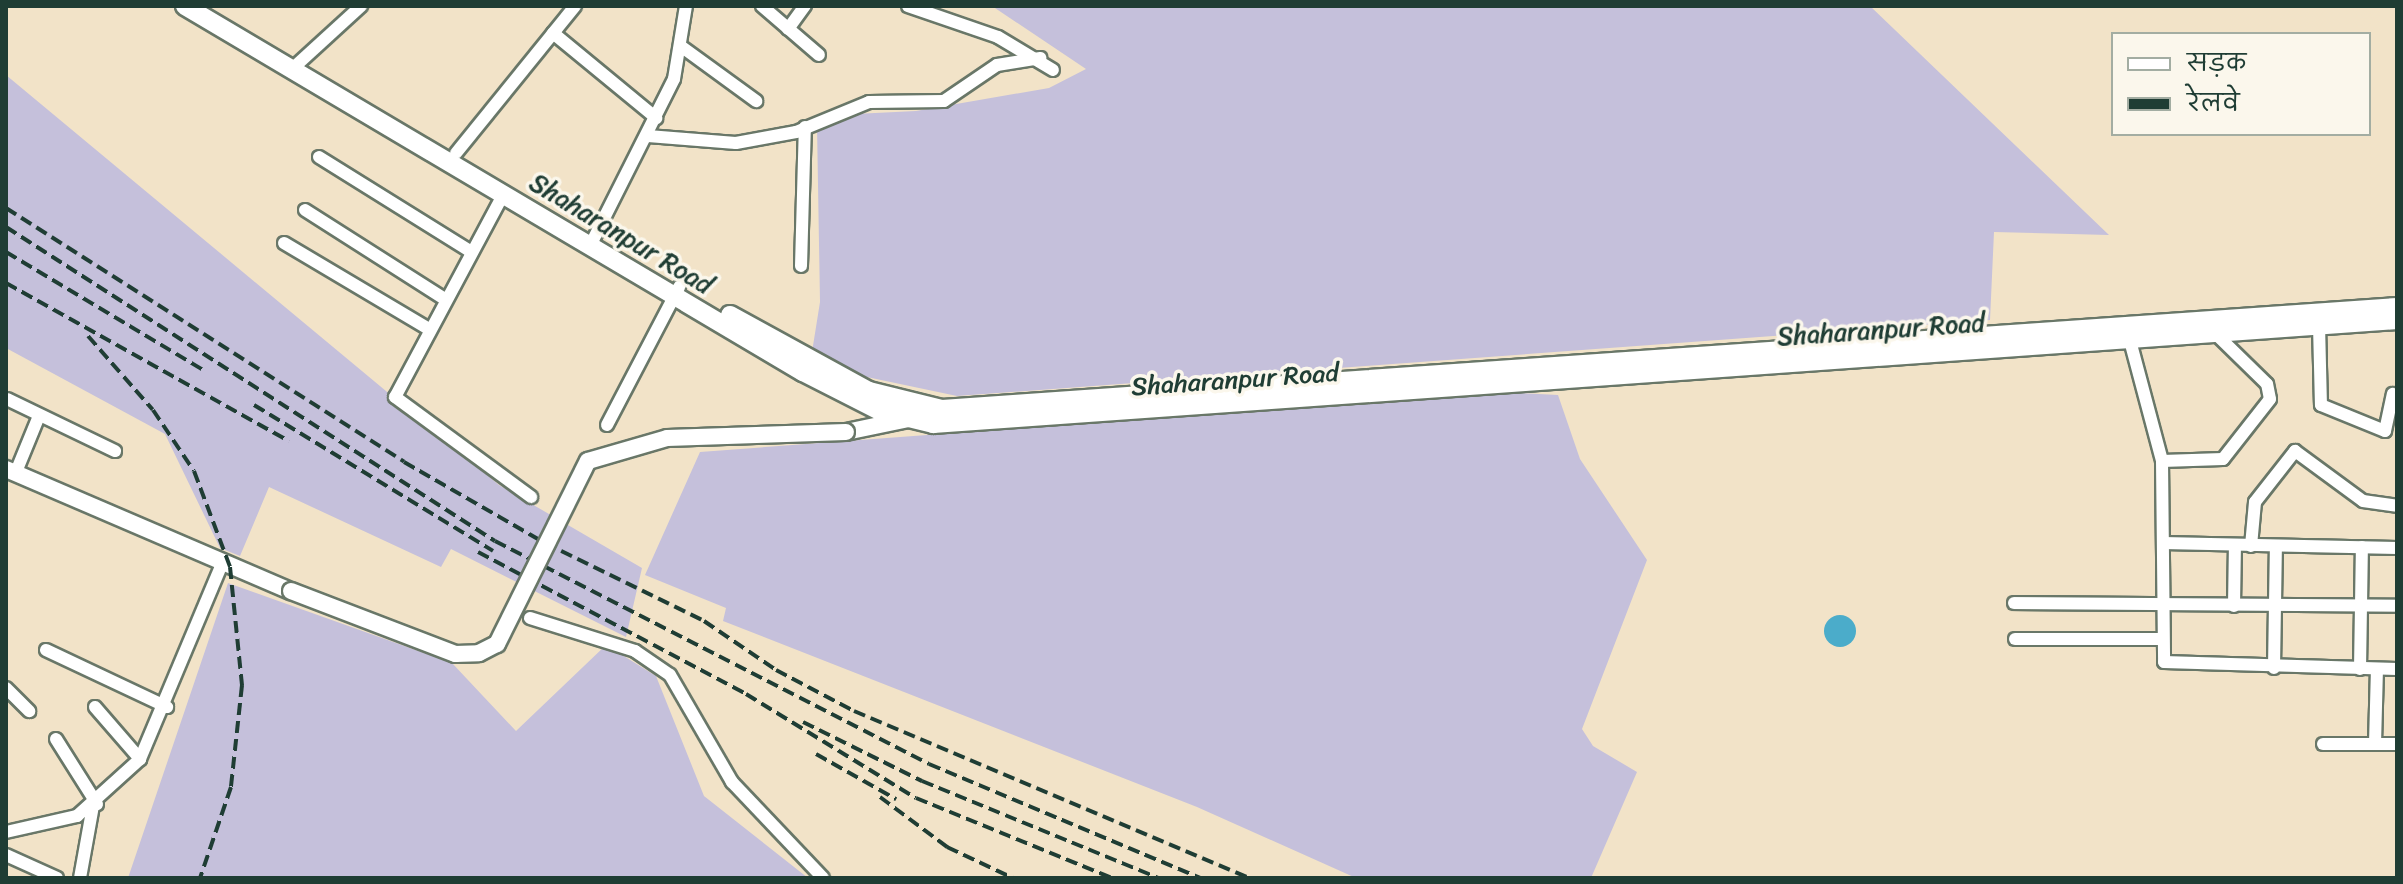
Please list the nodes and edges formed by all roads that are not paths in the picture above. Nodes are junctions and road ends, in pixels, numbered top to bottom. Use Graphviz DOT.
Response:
graph roads {
  1 [pos="185,6"];
  2 [pos="208,6"];
  3 [pos="361,6"];
  4 [pos="575,6"];
  5 [pos="686,6"];
  6 [pos="762,6"];
  7 [pos="805,6"];
  8 [pos="908,6"];
  9 [pos="788,29"];
  10 [pos="553,33"];
  11 [pos="682,47"];
  12 [pos="819,55"];
  13 [pos="1040,58"];
  14 [pos="296,65"];
  15 [pos="1053,70"];
  16 [pos="756,101"];
  17 [pos="656,118"];
  18 [pos="805,127"];
  19 [pos="648,136"];
  20 [pos="456,153"];
  21 [pos="319,157"];
  22 [pos="503,195"];
  23 [pos="305,210"];
  24 [pos="593,241"];
  25 [pos="284,243"];
  26 [pos="470,251"];
  27 [pos="801,266"];
  28 [pos="677,291"];
  29 [pos="443,298"];
  30 [pos="2397,307"];
  31 [pos="2397,320"];
  32 [pos="2319,325"];
  33 [pos="427,328"];
  34 [pos="2127,332"];
  35 [pos="2215,333"];
  36 [pos="2393,394"];
  37 [pos="7,399"];
  38 [pos="921,414"];
  39 [pos="39,416"];
  40 [pos="607,425"];
  41 [pos="2391,431"];
  42 [pos="115,451"];
  43 [pos="2162,461"];
  44 [pos="11,470"];
  45 [pos="531,497"];
  46 [pos="2397,506"];
  47 [pos="2163,543"];
  48 [pos="2235,545"];
  49 [pos="2251,546"];
  50 [pos="2276,546"];
  51 [pos="2362,547"];
  52 [pos="2397,548"];
  53 [pos="222,564"];
  54 [pos="2014,603"];
  55 [pos="2162,604"];
  56 [pos="2234,606"];
  57 [pos="2275,606"];
  58 [pos="2361,606"];
  59 [pos="2397,606"];
  60 [pos="530,618"];
  61 [pos="2015,639"];
  62 [pos="2162,639"];
  63 [pos="46,650"];
  64 [pos="2274,668"];
  65 [pos="2360,669"];
  66 [pos="2377,669"];
  67 [pos="2397,669"];
  68 [pos="6,688"];
  69 [pos="95,707"];
  70 [pos="167,707"];
  71 [pos="29,711"];
  72 [pos="56,739"];
  73 [pos="2323,744"];
  74 [pos="2375,744"];
  75 [pos="2397,744"];
  76 [pos="140,759"];
  77 [pos="95,805"];
  78 [pos="6,832"];
  79 [pos="6,855"];
  80 [pos="57,878"];
  81 [pos="80,878"];
  82 [pos="823,878"];
  1 -- 14 [label="main road, Shaharanpur Road"];
  2 -- 14 [label="main road, Shaharanpur Road"];
  3 -- 14 [label="street"];
  4 -- 10 [label="street"];
  5 -- 11 [label="street"];
  6 -- 9 [label="street"];
  7 -- 9 [label="street"];
  8 -- 13 [label="street"];
  9 -- 12 [label="street"];
  10 -- 17 [label="street"];
  10 -- 20 [label="street"];
  11 -- 16 [label="street"];
  11 -- 17 [label="street"];
  13 -- 15 [label="street"];
  13 -- 18 [label="street"];
  14 -- 20 [label="main road, Shaharanpur Road"];
  14 -- 22 [label="main road, Shaharanpur Road"];
  17 -- 19 [label="street"];
  18 -- 19 [label="street"];
  18 -- 27 [label="street"];
  19 -- 24 [label="street"];
  20 -- 24 [label="main road, Shaharanpur Road"];
  21 -- 26 [label="street"];
  22 -- 24 [label="main road, Shaharanpur Road"];
  22 -- 26 [label="street"];
  23 -- 29 [label="street"];
  24 -- 28 [label="main road, Shaharanpur Road"];
  25 -- 33 [label="street"];
  26 -- 29 [label="street"];
  28 -- 38 [label="main road, Shaharanpur Road"];
  28 -- 40 [label="street"];
  29 -- 33 [label="street"];
  30 -- 34 [label="main road, Shaharanpur Road"];
  31 -- 32 [label="main road, Shaharanpur Road"];
  32 -- 35 [label="main road, Shaharanpur Road"];
  32 -- 41 [label="street"];
  33 -- 45 [label="street"];
  34 -- 35 [label="main road, Shaharanpur Road"];
  34 -- 38 [label="main road, Shaharanpur Road"];
  34 -- 43 [label="street"];
  35 -- 43 [label="street"];
  36 -- 41 [label="street"];
  37 -- 39 [label="street"];
  38 -- 53 [label="main road, bridge"];
  39 -- 42 [label="street"];
  39 -- 44 [label="street"];
  43 -- 47 [label="street"];
  44 -- 53 [label="main road"];
  46 -- 49 [label="street"];
  47 -- 48 [label="street"];
  47 -- 55 [label="street"];
  48 -- 49 [label="street"];
  48 -- 56 [label="street"];
  49 -- 50 [label="street"];
  50 -- 51 [label="street"];
  50 -- 57 [label="street"];
  51 -- 52 [label="street"];
  51 -- 58 [label="street"];
  53 -- 70 [label="street"];
  54 -- 55 [label="street"];
  55 -- 56 [label="street"];
  55 -- 62 [label="street"];
  56 -- 57 [label="street"];
  57 -- 58 [label="street"];
  57 -- 64 [label="street"];
  58 -- 59 [label="street"];
  58 -- 65 [label="street"];
  60 -- 82 [label="street"];
  61 -- 62 [label="street"];
  62 -- 64 [label="street"];
  63 -- 70 [label="street"];
  64 -- 65 [label="street"];
  65 -- 66 [label="street"];
  66 -- 67 [label="street"];
  66 -- 74 [label="street"];
  68 -- 71 [label="street"];
  69 -- 76 [label="street"];
  70 -- 76 [label="street"];
  72 -- 77 [label="street"];
  73 -- 74 [label="street"];
  74 -- 75 [label="street"];
  76 -- 77 [label="street"];
  77 -- 78 [label="street"];
  77 -- 81 [label="street"];
  79 -- 80 [label="street"];
}
